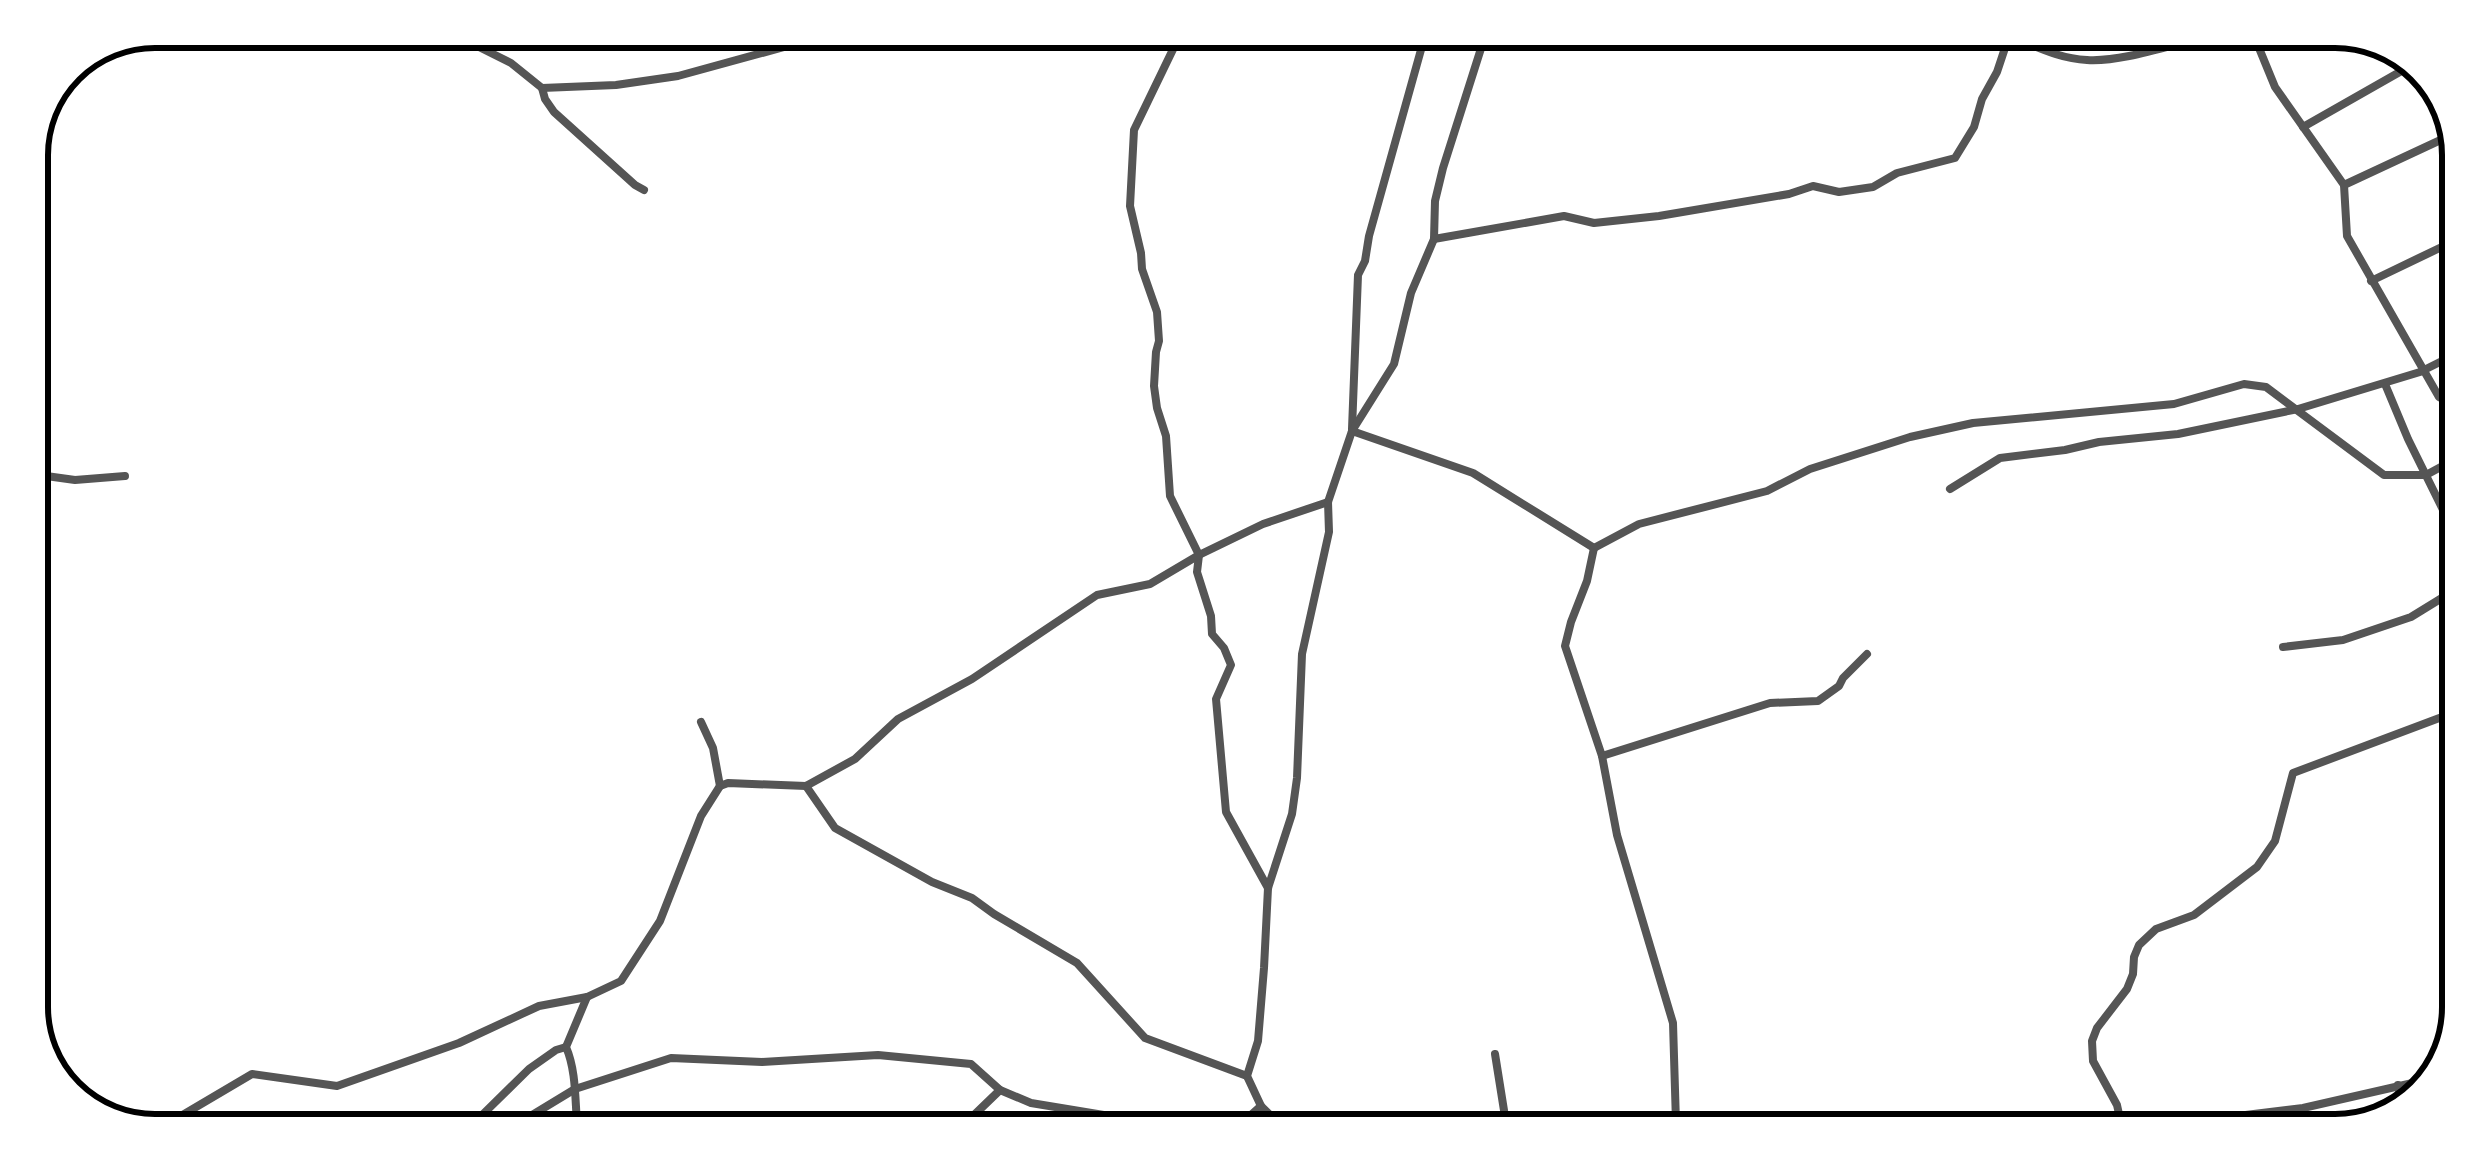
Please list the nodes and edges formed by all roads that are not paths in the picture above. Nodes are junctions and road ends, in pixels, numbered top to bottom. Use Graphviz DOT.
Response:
graph roads {
  1 [pos="481,48"];
  2 [pos="780,48"];
  3 [pos="1174,48"];
  4 [pos="1422,48"];
  5 [pos="1481,48"];
  6 [pos="2005,48"];
  7 [pos="2038,48"];
  8 [pos="2162,48"];
  9 [pos="2259,48"];
  10 [pos="2401,71"];
  11 [pos="542,88"];
  12 [pos="2303,127"];
  13 [pos="2440,140"];
  14 [pos="2344,185"];
  15 [pos="644,190"];
  16 [pos="1434,239"];
  17 [pos="2441,247"];
  18 [pos="2372,281"];
  19 [pos="2441,362"];
  20 [pos="2425,370"];
  21 [pos="2385,384"];
  22 [pos="2441,399"];
  23 [pos="2298,409"];
  24 [pos="1352,431"];
  25 [pos="2441,467"];
  26 [pos="2426,475"];
  27 [pos="48,476"];
  28 [pos="125,476"];
  29 [pos="1950,489"];
  30 [pos="1328,502"];
  31 [pos="2441,506"];
  32 [pos="1594,548"];
  33 [pos="1199,555"];
  34 [pos="2442,599"];
  35 [pos="2283,647"];
  36 [pos="1867,654"];
  37 [pos="2442,717"];
  38 [pos="701,722"];
  39 [pos="1602,756"];
  40 [pos="720,786"];
  41 [pos="806,786"];
  42 [pos="1268,888"];
  43 [pos="587,997"];
  44 [pos="566,1046"];
  45 [pos="1494,1054"];
  46 [pos="1248,1076"];
  47 [pos="2410,1083"];
  48 [pos="2398,1085"];
  49 [pos="575,1089"];
  50 [pos="1000,1090"];
  51 [pos="2399,1093"];
  52 [pos="1261,1106"];
  53 [pos="184,1114"];
  54 [pos="483,1114"];
  55 [pos="534,1114"];
  56 [pos="576,1114"];
  57 [pos="975,1114"];
  58 [pos="1098,1114"];
  59 [pos="1252,1114"];
  60 [pos="1269,1114"];
  61 [pos="1504,1114"];
  62 [pos="1676,1114"];
  63 [pos="2118,1114"];
  64 [pos="2254,1114"];
  1 -- 11 [label="street"];
  2 -- 11 [label="street"];
  3 -- 33 [label="street"];
  4 -- 24 [label="street"];
  5 -- 16 [label="street"];
  6 -- 16 [label="street"];
  7 -- 8 [label="street"];
  9 -- 12 [label="street"];
  10 -- 12 [label="street"];
  11 -- 15 [label="street"];
  12 -- 14 [label="street"];
  13 -- 14 [label="street"];
  14 -- 18 [label="street"];
  16 -- 24 [label="street"];
  17 -- 18 [label="street"];
  18 -- 20 [label="street"];
  19 -- 20 [label="street"];
  20 -- 21 [label="street"];
  20 -- 22 [label="street"];
  21 -- 23 [label="street"];
  21 -- 26 [label="street"];
  23 -- 26 [label="street"];
  23 -- 29 [label="street"];
  23 -- 32 [label="street"];
  24 -- 30 [label="street"];
  24 -- 32 [label="street"];
  25 -- 26 [label="street"];
  26 -- 31 [label="street"];
  27 -- 28 [label="street"];
  30 -- 33 [label="street"];
  30 -- 42 [label="street"];
  32 -- 39 [label="street"];
  33 -- 41 [label="street"];
  33 -- 42 [label="street"];
  34 -- 35 [label="street"];
  36 -- 39 [label="street"];
  37 -- 63 [label="street"];
  38 -- 40 [label="street"];
  39 -- 62 [label="street"];
  40 -- 41 [label="street"];
  40 -- 43 [label="street"];
  41 -- 46 [label="street"];
  42 -- 46 [label="street"];
  43 -- 44 [label="street"];
  43 -- 53 [label="street"];
  44 -- 49 [label="street"];
  44 -- 54 [label="street"];
  45 -- 61 [label="street"];
  46 -- 52 [label="street"];
  47 -- 48 [label="street"];
  48 -- 51 [label="street"];
  48 -- 64 [label="street"];
  49 -- 50 [label="street"];
  49 -- 55 [label="street"];
  49 -- 56 [label="street"];
  50 -- 57 [label="street"];
  50 -- 58 [label="street"];
  52 -- 59 [label="street"];
  52 -- 60 [label="street"];
}
